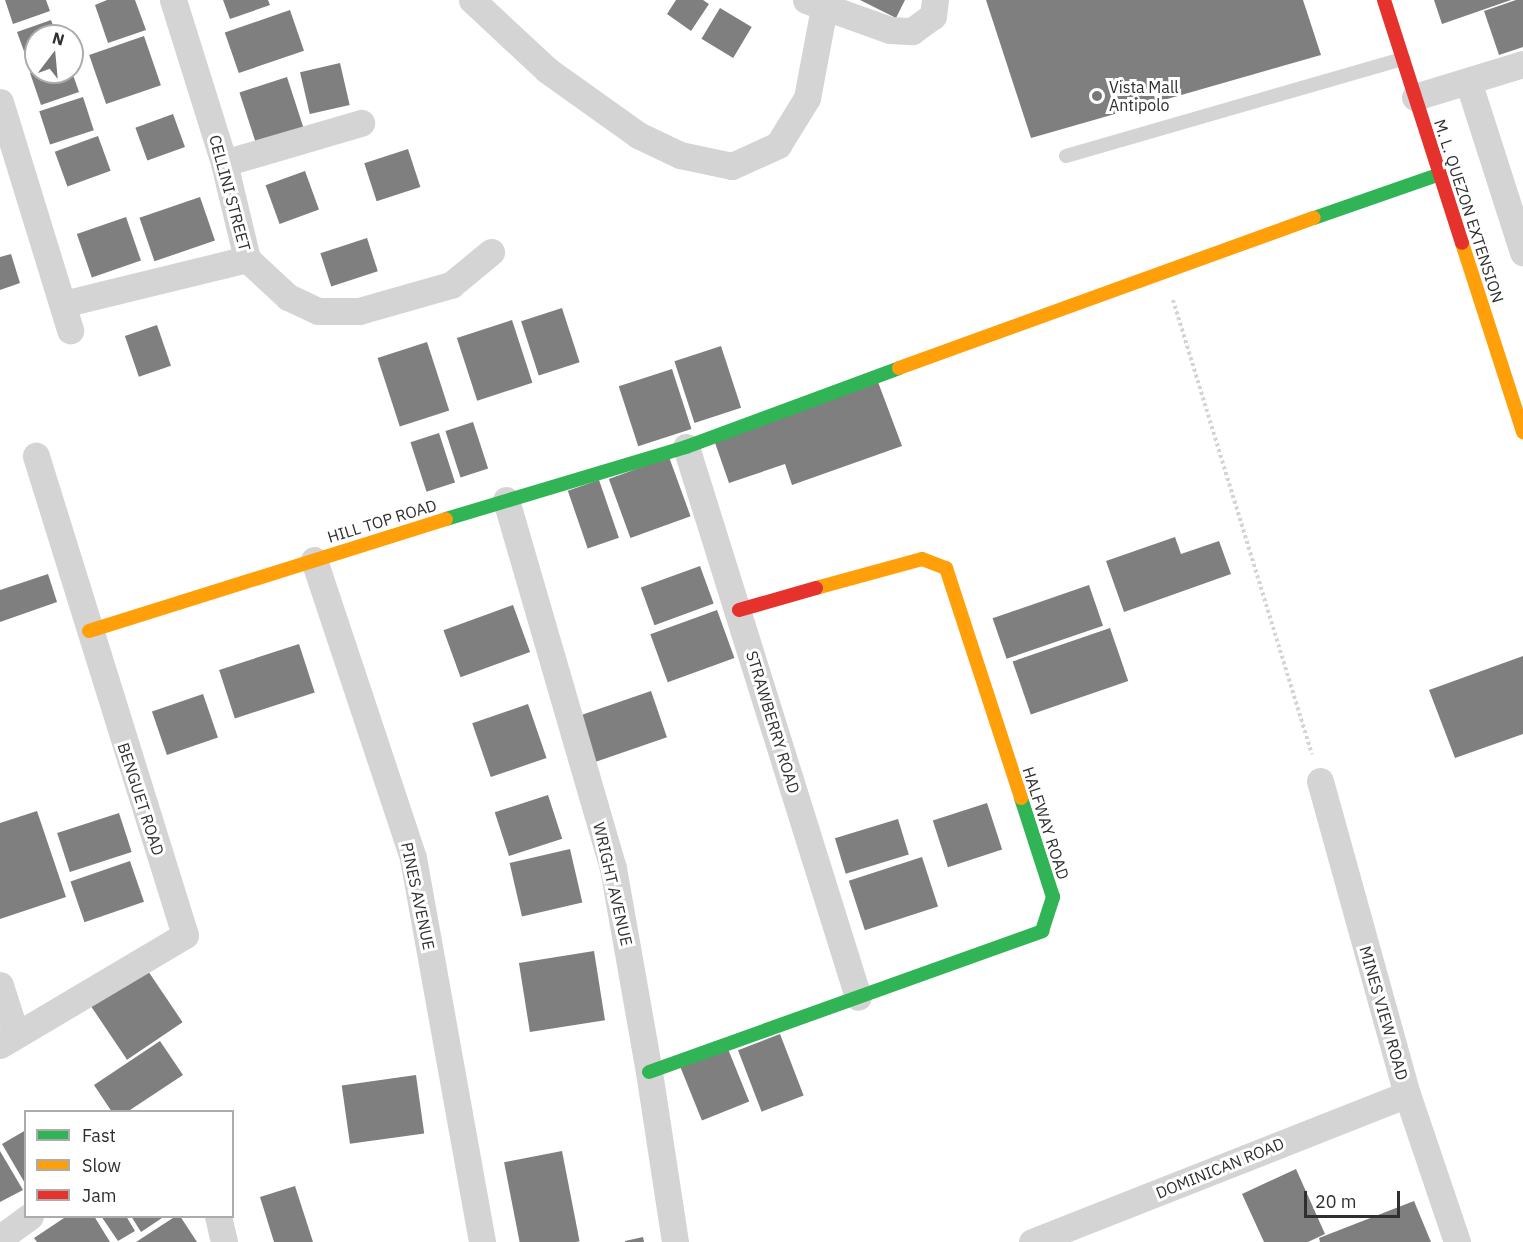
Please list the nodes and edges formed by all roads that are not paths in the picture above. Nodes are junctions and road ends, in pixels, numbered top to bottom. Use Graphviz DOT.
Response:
graph roads {
  1 [pos="173,0"];
  2 [pos="472,0"];
  3 [pos="936,0"];
  4 [pos="1384,0"];
  5 [pos="815,4"];
  6 [pos="1403,59"];
  7 [pos="1523,64"];
  8 [pos="1468,81"];
  9 [pos="1416,97"];
  10 [pos="0,102"];
  11 [pos="361,123"];
  12 [pos="1066,156"];
  13 [pos="224,163"];
  14 [pos="1440,174"];
  15 [pos="491,252"];
  16 [pos="1523,252"];
  17 [pos="247,260"];
  18 [pos="63,304"];
  19 [pos="70,330"];
  20 [pos="1523,432"];
  21 [pos="686,447"];
  22 [pos="36,456"];
  23 [pos="506,500"];
  24 [pos="314,560"];
  25 [pos="739,610"];
  26 [pos="88,631"];
  27 [pos="1320,781"];
  28 [pos="0,985"];
  29 [pos="858,997"];
  30 [pos="8,1040"];
  31 [pos="649,1072"];
  32 [pos="1407,1094"];
  33 [pos="27,1218"];
  34 [pos="218,1218"];
  35 [pos="0,1238"];
  36 [pos="224,1242"];
  37 [pos="482,1242"];
  38 [pos="675,1242"];
  39 [pos="1032,1242"];
  40 [pos="1457,1242"];
  1 -- 13 [label="street, CELLINI STREET"];
  2 -- 5 [label="street"];
  3 -- 5 [label="street"];
  4 -- 6 [label="street, M. L. QUEZON EXTENSION"];
  6 -- 9 [label="street, M. L. QUEZON EXTENSION"];
  6 -- 12 [label="lane"];
  7 -- 8 [label="street"];
  8 -- 9 [label="street"];
  8 -- 16 [label="street"];
  9 -- 14 [label="street, M. L. QUEZON EXTENSION"];
  10 -- 18 [label="street"];
  11 -- 13 [label="street"];
  13 -- 17 [label="street, CELLINI STREET"];
  14 -- 20 [label="street, M. L. QUEZON EXTENSION"];
  14 -- 21 [label="street, HILL TOP ROAD"];
  15 -- 17 [label="street, CELLINI STREET"];
  17 -- 18 [label="street"];
  18 -- 19 [label="street"];
  21 -- 23 [label="street, HILL TOP ROAD"];
  21 -- 25 [label="street, STRAWBERRY ROAD"];
  22 -- 26 [label="street, BENGUET ROAD"];
  23 -- 24 [label="street, HILL TOP ROAD"];
  23 -- 31 [label="street, WRIGHT AVENUE"];
  24 -- 26 [label="street, HILL TOP ROAD"];
  24 -- 37 [label="street, PINES AVENUE"];
  25 -- 29 [label="street, STRAWBERRY ROAD"];
  25 -- 29 [label="street, HALFWAY ROAD"];
  26 -- 30 [label="street, BENGUET ROAD"];
  27 -- 32 [label="street, MINES VIEW ROAD"];
  28 -- 30 [label="street"];
  29 -- 31 [label="street, HALFWAY ROAD"];
  31 -- 38 [label="street, WRIGHT AVENUE"];
  32 -- 39 [label="street, DOMINICAN ROAD"];
  32 -- 40 [label="street, MINES VIEW ROAD"];
  33 -- 35 [label="street"];
  34 -- 36 [label="street"];
}
